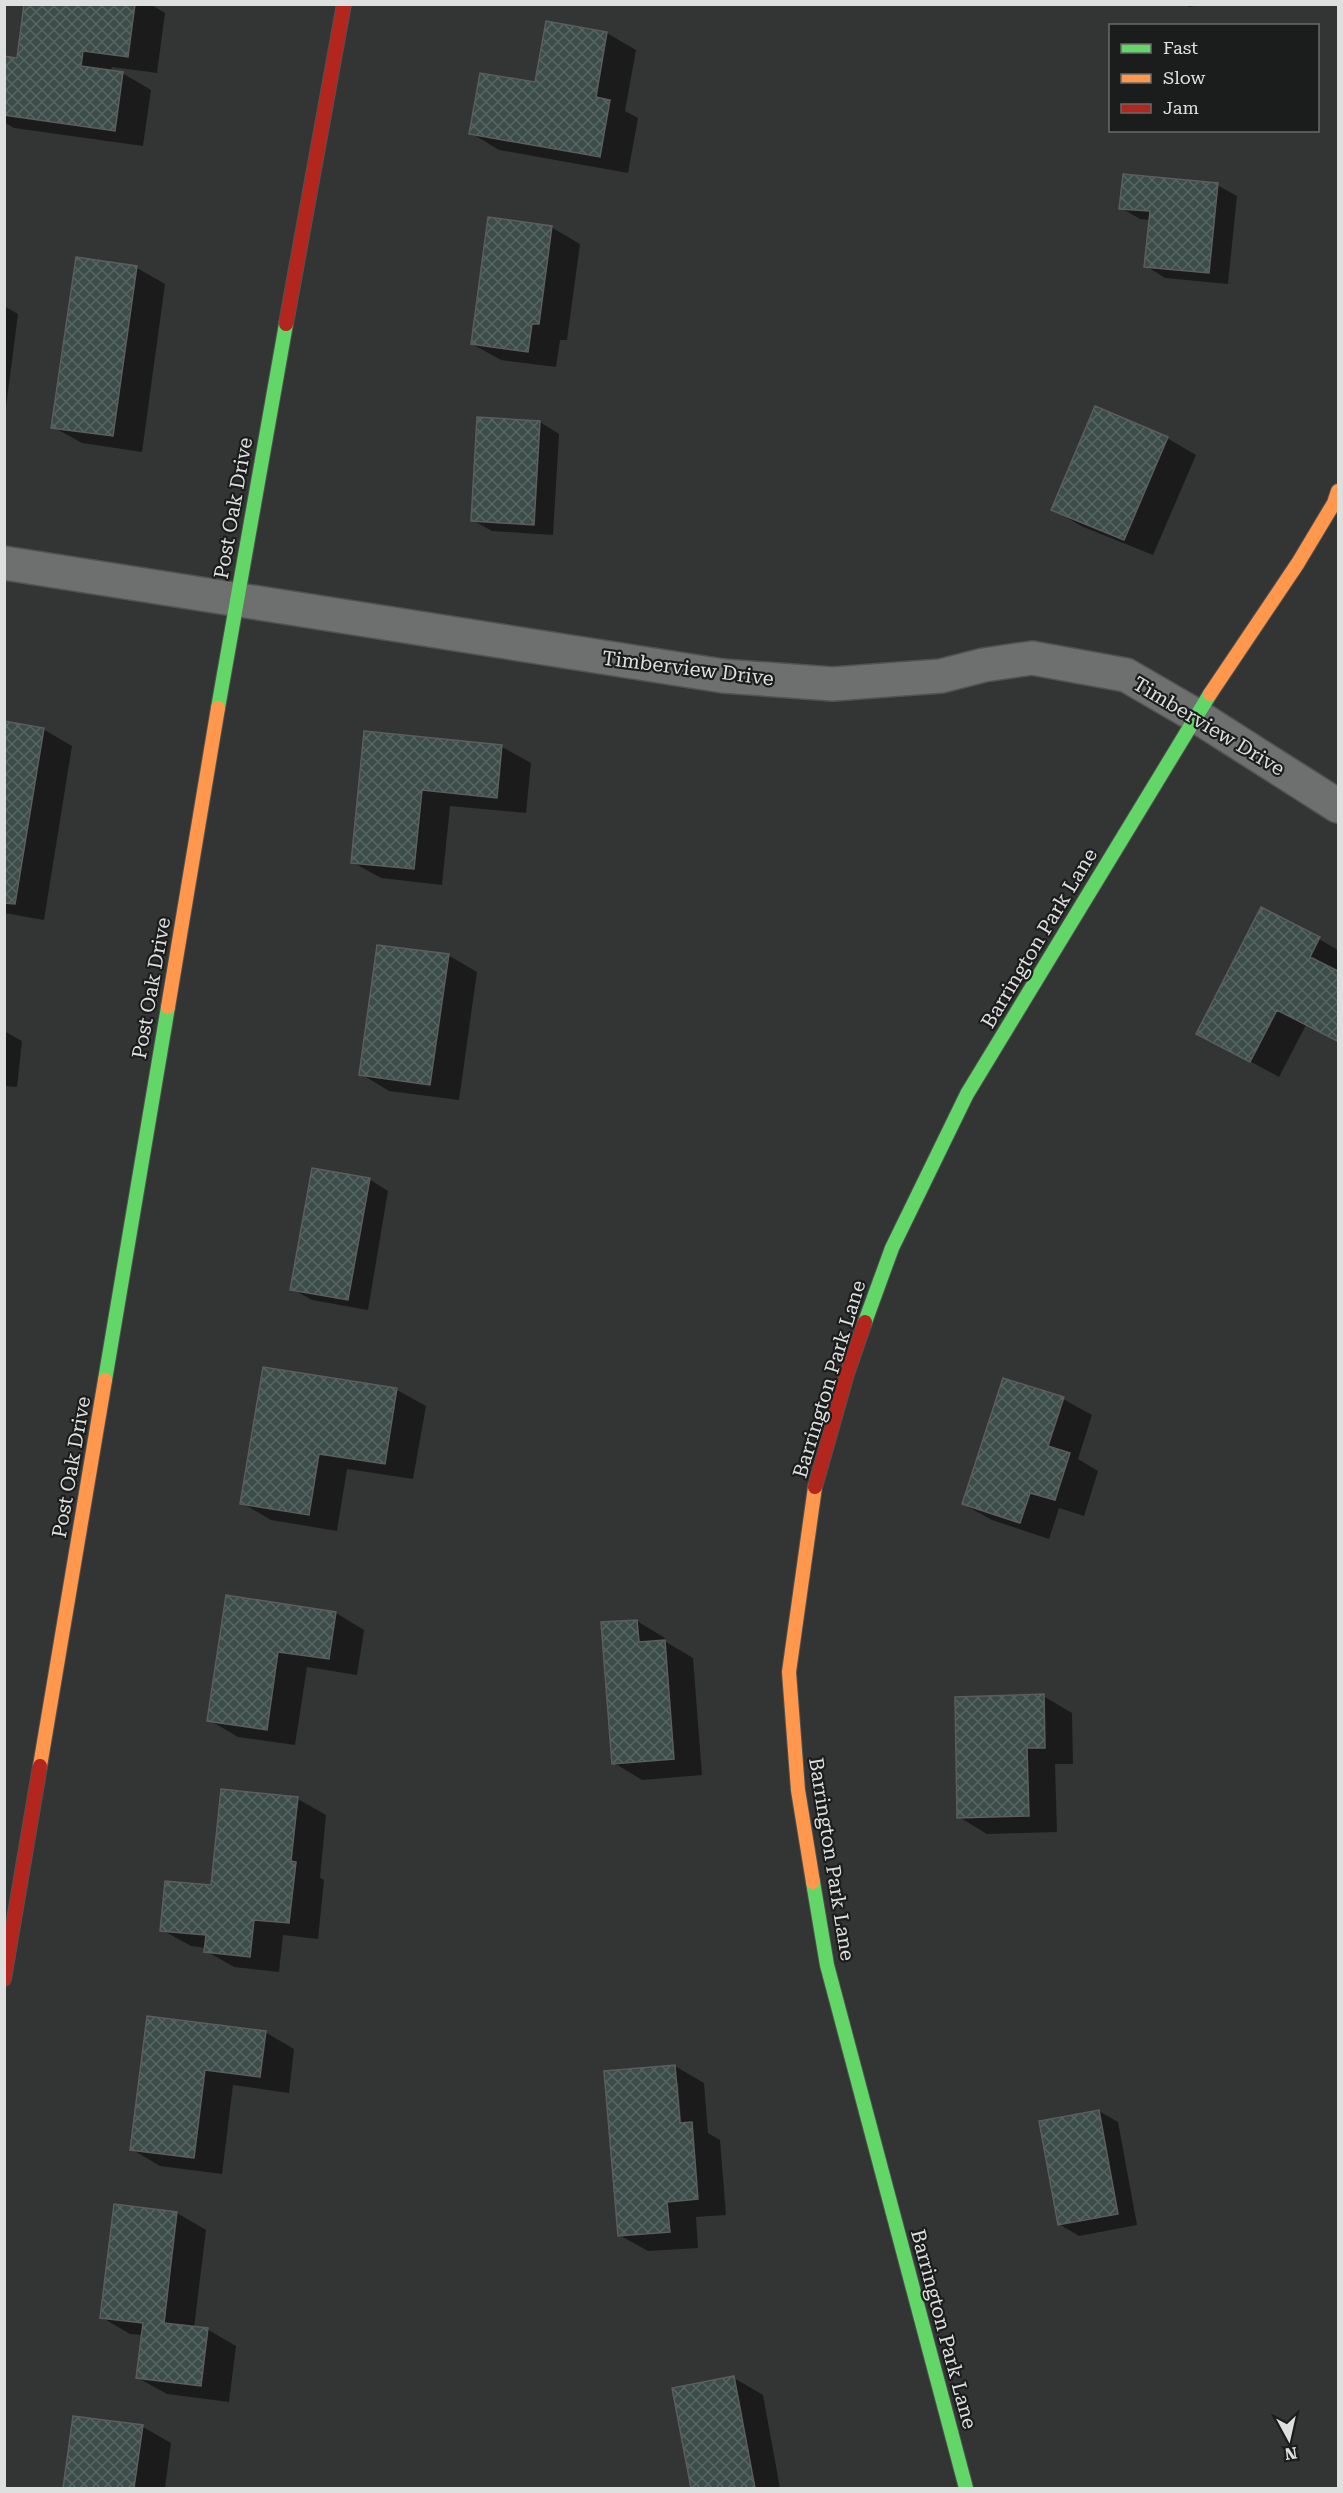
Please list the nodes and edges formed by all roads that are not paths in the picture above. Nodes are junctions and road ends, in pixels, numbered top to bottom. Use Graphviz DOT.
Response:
graph roads {
  1 [pos="344,4"];
  2 [pos="1338,491"];
  3 [pos="4,563"];
  4 [pos="236,600"];
  5 [pos="1196,715"];
  6 [pos="1338,806"];
  7 [pos="4,1979"];
  8 [pos="966,2488"];
  1 -- 4 [label="street, Post Oak Drive"];
  2 -- 5 [label="street, Barrington Park Lane"];
  3 -- 4 [label="street, Timberview Drive"];
  4 -- 5 [label="street, Timberview Drive"];
  4 -- 7 [label="street, Post Oak Drive"];
  5 -- 6 [label="street, Timberview Drive"];
  5 -- 8 [label="street, Barrington Park Lane"];
}
